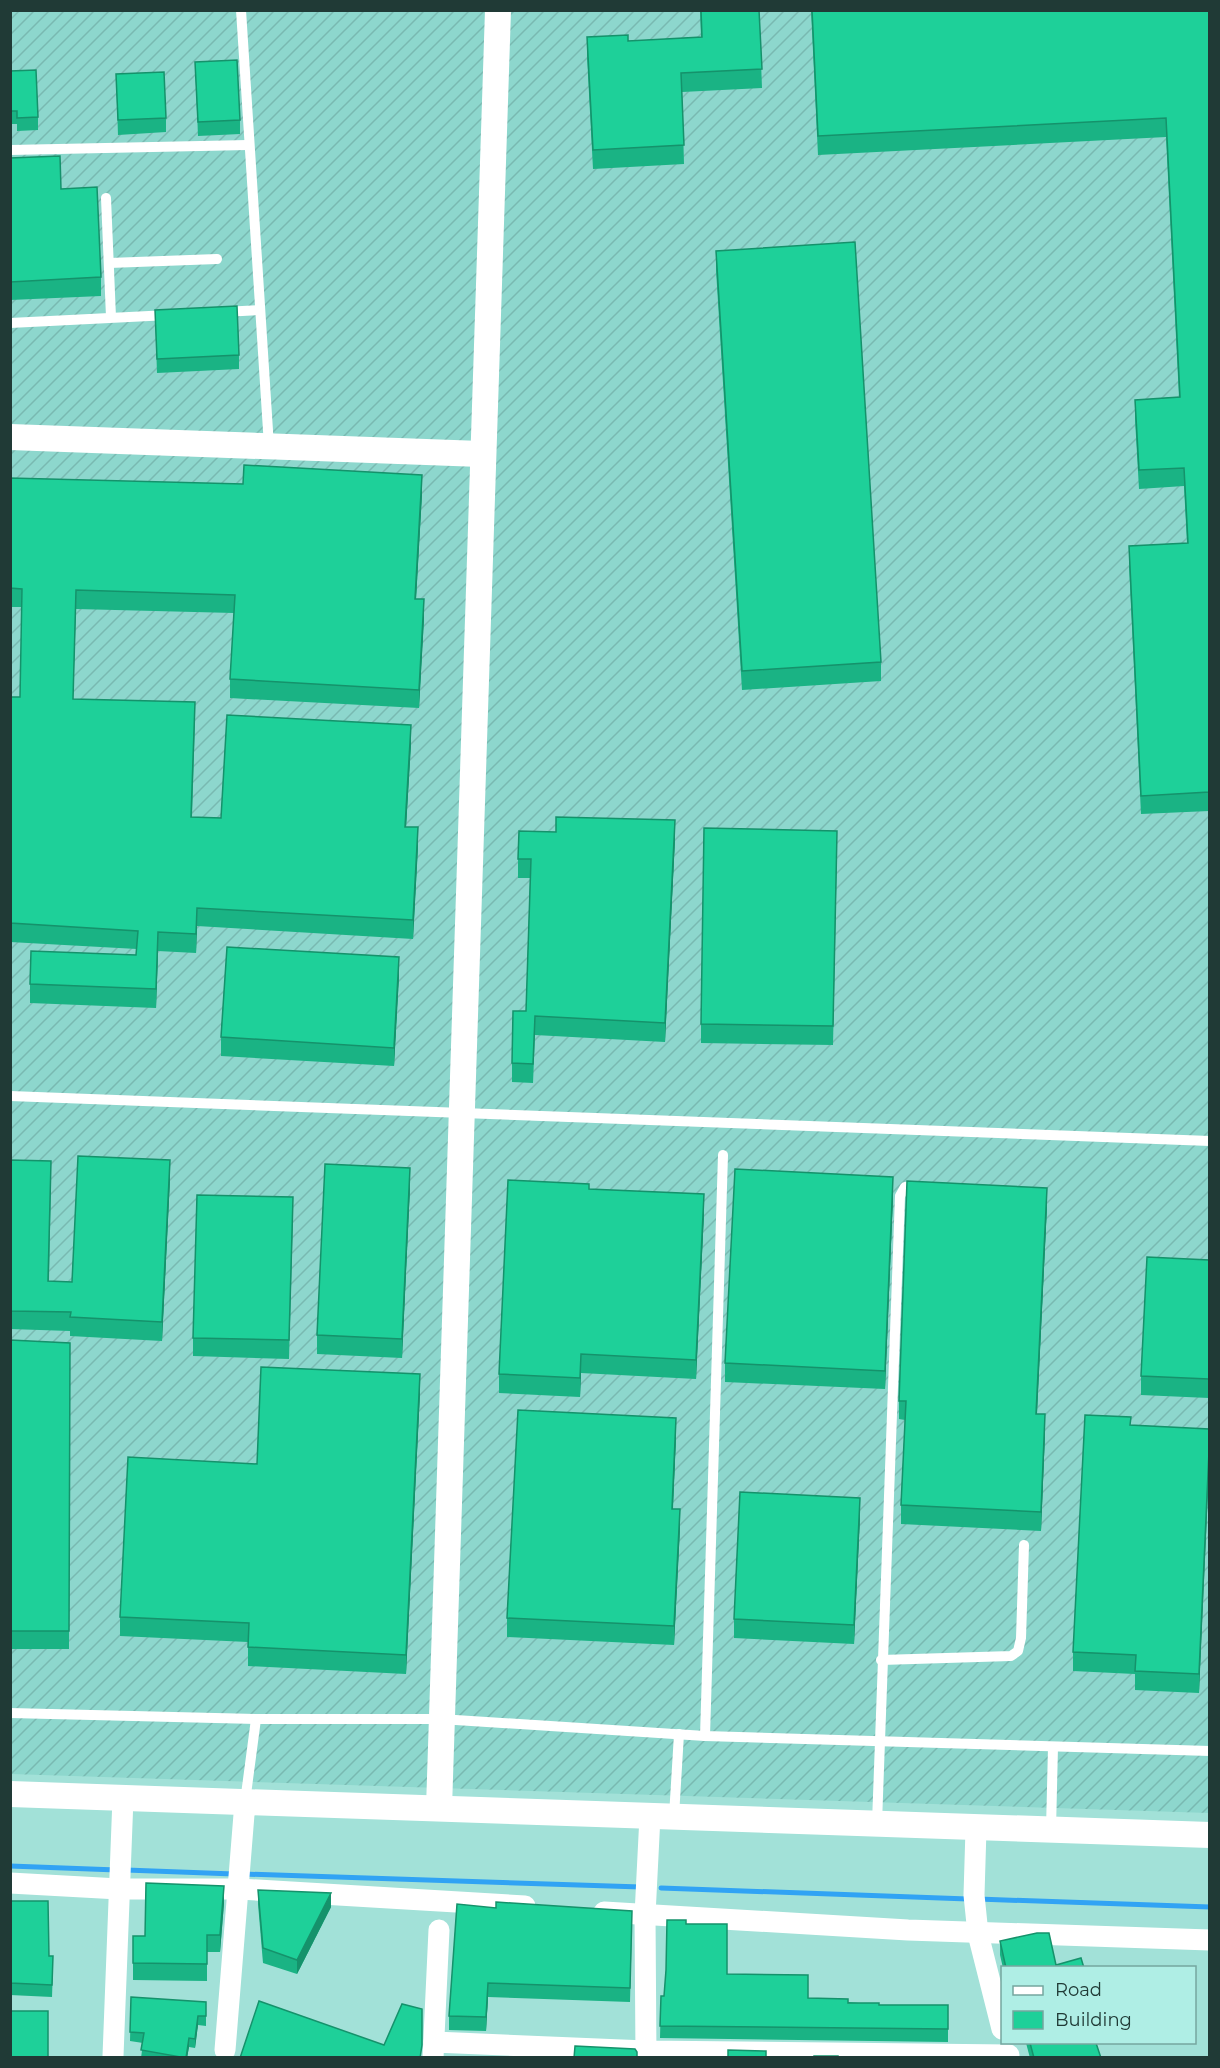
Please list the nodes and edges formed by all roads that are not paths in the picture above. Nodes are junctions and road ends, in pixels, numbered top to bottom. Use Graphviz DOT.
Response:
graph roads {
  1 [pos="241,10"];
  2 [pos="498,10"];
  3 [pos="248,145"];
  4 [pos="10,150"];
  5 [pos="106,198"];
  6 [pos="217,259"];
  7 [pos="109,263"];
  8 [pos="259,310"];
  9 [pos="214,312"];
  10 [pos="180,314"];
  11 [pos="111,318"];
  12 [pos="10,322"];
  13 [pos="10,437"];
  14 [pos="269,446"];
  15 [pos="481,454"];
  16 [pos="10,1096"];
  17 [pos="462,1111"];
  18 [pos="1209,1141"];
  19 [pos="723,1155"];
  20 [pos="934,1186"];
  21 [pos="1023,1545"];
  22 [pos="881,1660"];
  23 [pos="10,1713"];
  24 [pos="256,1719"];
  25 [pos="440,1719"];
  26 [pos="679,1734"];
  27 [pos="705,1736"];
  28 [pos="878,1742"];
  29 [pos="1053,1747"];
  30 [pos="1209,1751"];
  31 [pos="10,1794"];
  32 [pos="123,1798"];
  33 [pos="245,1802"];
  34 [pos="439,1808"];
  35 [pos="662,1816"];
  36 [pos="876,1823"];
  37 [pos="976,1829"];
  38 [pos="1051,1829"];
  39 [pos="1209,1835"];
  40 [pos="120,1875"];
  41 [pos="240,1879"];
  42 [pos="10,1883"];
  43 [pos="543,1907"];
  44 [pos="588,1911"];
  45 [pos="645,1915"];
  46 [pos="439,1930"];
  47 [pos="978,1934"];
  48 [pos="1209,1940"];
  49 [pos="1001,2026"];
  50 [pos="225,2050"];
  51 [pos="433,2050"];
  52 [pos="1008,2052"];
  53 [pos="646,2054"];
  54 [pos="113,2056"];
  1 -- 3 [label="lane"];
  2 -- 15 [label="street"];
  3 -- 4 [label="lane"];
  3 -- 8 [label="lane"];
  5 -- 7 [label="lane"];
  6 -- 7 [label="lane"];
  7 -- 11 [label="lane"];
  8 -- 9 [label="lane"];
  8 -- 14 [label="lane"];
  10 -- 11 [label="lane"];
  11 -- 12 [label="lane"];
  13 -- 14 [label="street"];
  14 -- 15 [label="street"];
  15 -- 17 [label="street"];
  16 -- 17 [label="lane"];
  17 -- 18 [label="lane"];
  17 -- 25 [label="street"];
  19 -- 27 [label="lane"];
  20 -- 22 [label="lane"];
  21 -- 22 [label="lane"];
  22 -- 28 [label="lane"];
  23 -- 24 [label="lane"];
  24 -- 25 [label="lane"];
  24 -- 33 [label="lane"];
  25 -- 26 [label="lane"];
  25 -- 34 [label="street"];
  26 -- 27 [label="lane"];
  26 -- 35 [label="lane"];
  27 -- 28 [label="lane"];
  28 -- 29 [label="lane"];
  28 -- 36 [label="lane"];
  29 -- 30 [label="lane"];
  29 -- 38 [label="lane"];
  31 -- 32 [label="street"];
  32 -- 33 [label="street"];
  32 -- 40 [label="street"];
  33 -- 34 [label="street"];
  33 -- 41 [label="street"];
  34 -- 35 [label="street"];
  35 -- 36 [label="street"];
  35 -- 45 [label="street"];
  36 -- 37 [label="street"];
  37 -- 38 [label="street"];
  37 -- 47 [label="street"];
  38 -- 39 [label="street"];
  40 -- 41 [label="street"];
  40 -- 42 [label="street"];
  40 -- 54 [label="street"];
  41 -- 43 [label="street"];
  41 -- 50 [label="street"];
  44 -- 45 [label="street"];
  45 -- 47 [label="street"];
  45 -- 53 [label="street"];
  46 -- 51 [label="street"];
  47 -- 48 [label="street"];
  47 -- 49 [label="street"];
  51 -- 53 [label="street"];
  52 -- 53 [label="street"];
}
